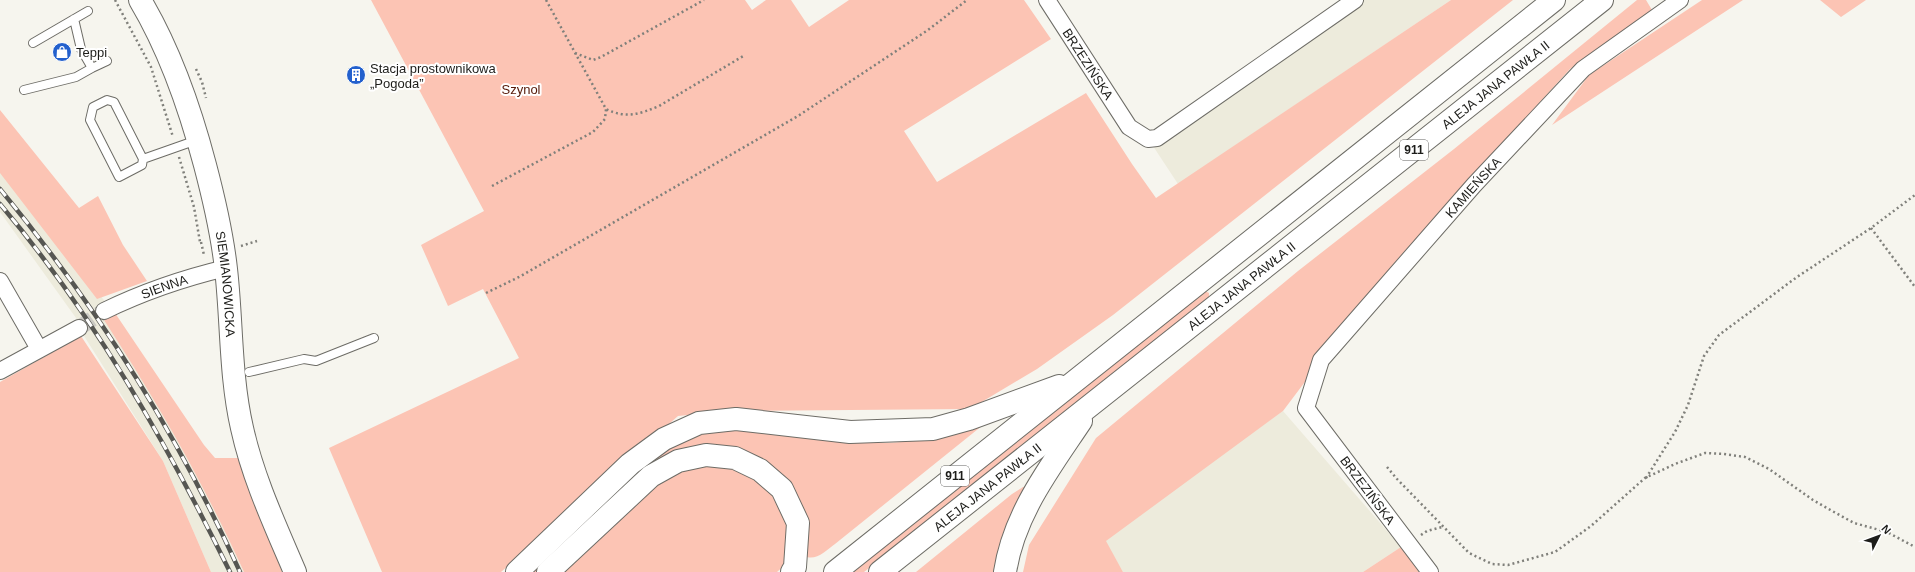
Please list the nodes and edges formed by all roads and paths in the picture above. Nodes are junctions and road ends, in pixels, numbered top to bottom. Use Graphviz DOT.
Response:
graph roads {
  1 [pos="115,0"];
  2 [pos="140,0"];
  3 [pos="546,0"];
  4 [pos="704,0"];
  5 [pos="967,0"];
  6 [pos="1047,0"];
  7 [pos="1355,0"];
  8 [pos="1554,0"];
  9 [pos="1602,0"];
  10 [pos="1675,1"];
  11 [pos="88,11"];
  12 [pos="74,19"];
  13 [pos="33,42"];
  14 [pos="575,53"];
  15 [pos="745,55"];
  16 [pos="107,61"];
  17 [pos="92,68"];
  18 [pos="24,90"];
  19 [pos="606,109"];
  20 [pos="198,140"];
  21 [pos="176,148"];
  22 [pos="143,159"];
  23 [pos="492,186"];
  24 [pos="1915,195"];
  25 [pos="1871,228"];
  26 [pos="257,241"];
  27 [pos="200,242"];
  28 [pos="229,242"];
  29 [pos="205,259"];
  30 [pos="226,268"];
  31 [pos="0,281"];
  32 [pos="1915,286"];
  33 [pos="486,293"];
  34 [pos="104,311"];
  35 [pos="79,328"];
  36 [pos="374,338"];
  37 [pos="39,349"];
  38 [pos="0,371"];
  39 [pos="249,372"];
  40 [pos="1076,381"];
  41 [pos="1094,403"];
  42 [pos="1306,408"];
  43 [pos="1387,467"];
  44 [pos="1645,478"];
  45 [pos="1443,527"];
  46 [pos="1408,544"];
  47 [pos="1915,547"];
  48 [pos="295,572"];
  49 [pos="517,572"];
  50 [pos="548,572"];
  51 [pos="792,572"];
  52 [pos="835,572"];
  53 [pos="880,572"];
  54 [pos="1005,572"];
  55 [pos="1430,572"];
  1 -- 21 [label="path"];
  2 -- 20 [label="main road, SIEMIANOWICKA"];
  3 -- 14 [label="path"];
  4 -- 14 [label="path"];
  5 -- 33 [label="path"];
  6 -- 7 [label="street, BRZEZIŃSKA"];
  8 -- 40 [label="main road, 911"];
  9 -- 41 [label="main road, ALEJA JANA PAWŁA II / 911"];
  10 -- 42 [label="street, KAMIEŃSKA"];
  11 -- 12 [label="lane"];
  12 -- 13 [label="lane"];
  12 -- 17 [label="lane"];
  14 -- 19 [label="path"];
  15 -- 19 [label="path"];
  16 -- 17 [label="lane"];
  17 -- 18 [label="lane"];
  19 -- 23 [label="path"];
  20 -- 21 [label="lane"];
  20 -- 28 [label="main road, SIEMIANOWICKA"];
  21 -- 22 [label="lane"];
  21 -- 27 [label="path"];
  22 -- 22 [label="lane"];
  24 -- 25 [label="path"];
  25 -- 32 [label="path"];
  25 -- 44 [label="path"];
  26 -- 28 [label="path"];
  27 -- 28 [label="path"];
  27 -- 29 [label="path"];
  28 -- 30 [label="main road, SIEMIANOWICKA"];
  30 -- 34 [label="street, SIENNA"];
  30 -- 48 [label="main road, SIEMIANOWICKA"];
  31 -- 37 [label="street"];
  35 -- 37 [label="street"];
  36 -- 39 [label="lane"];
  37 -- 38 [label="street"];
  40 -- 49 [label="main road"];
  40 -- 52 [label="main road, 911"];
  41 -- 53 [label="main road, ALEJA JANA PAWŁA II / 911"];
  41 -- 54 [label="main road"];
  42 -- 46 [label="street, BRZEZIŃSKA"];
  43 -- 45 [label="path"];
  44 -- 45 [label="path"];
  44 -- 47 [label="path"];
  45 -- 46 [label="path"];
  46 -- 55 [label="street, BRZEZIŃSKA"];
  50 -- 51 [label="main road"];
}
